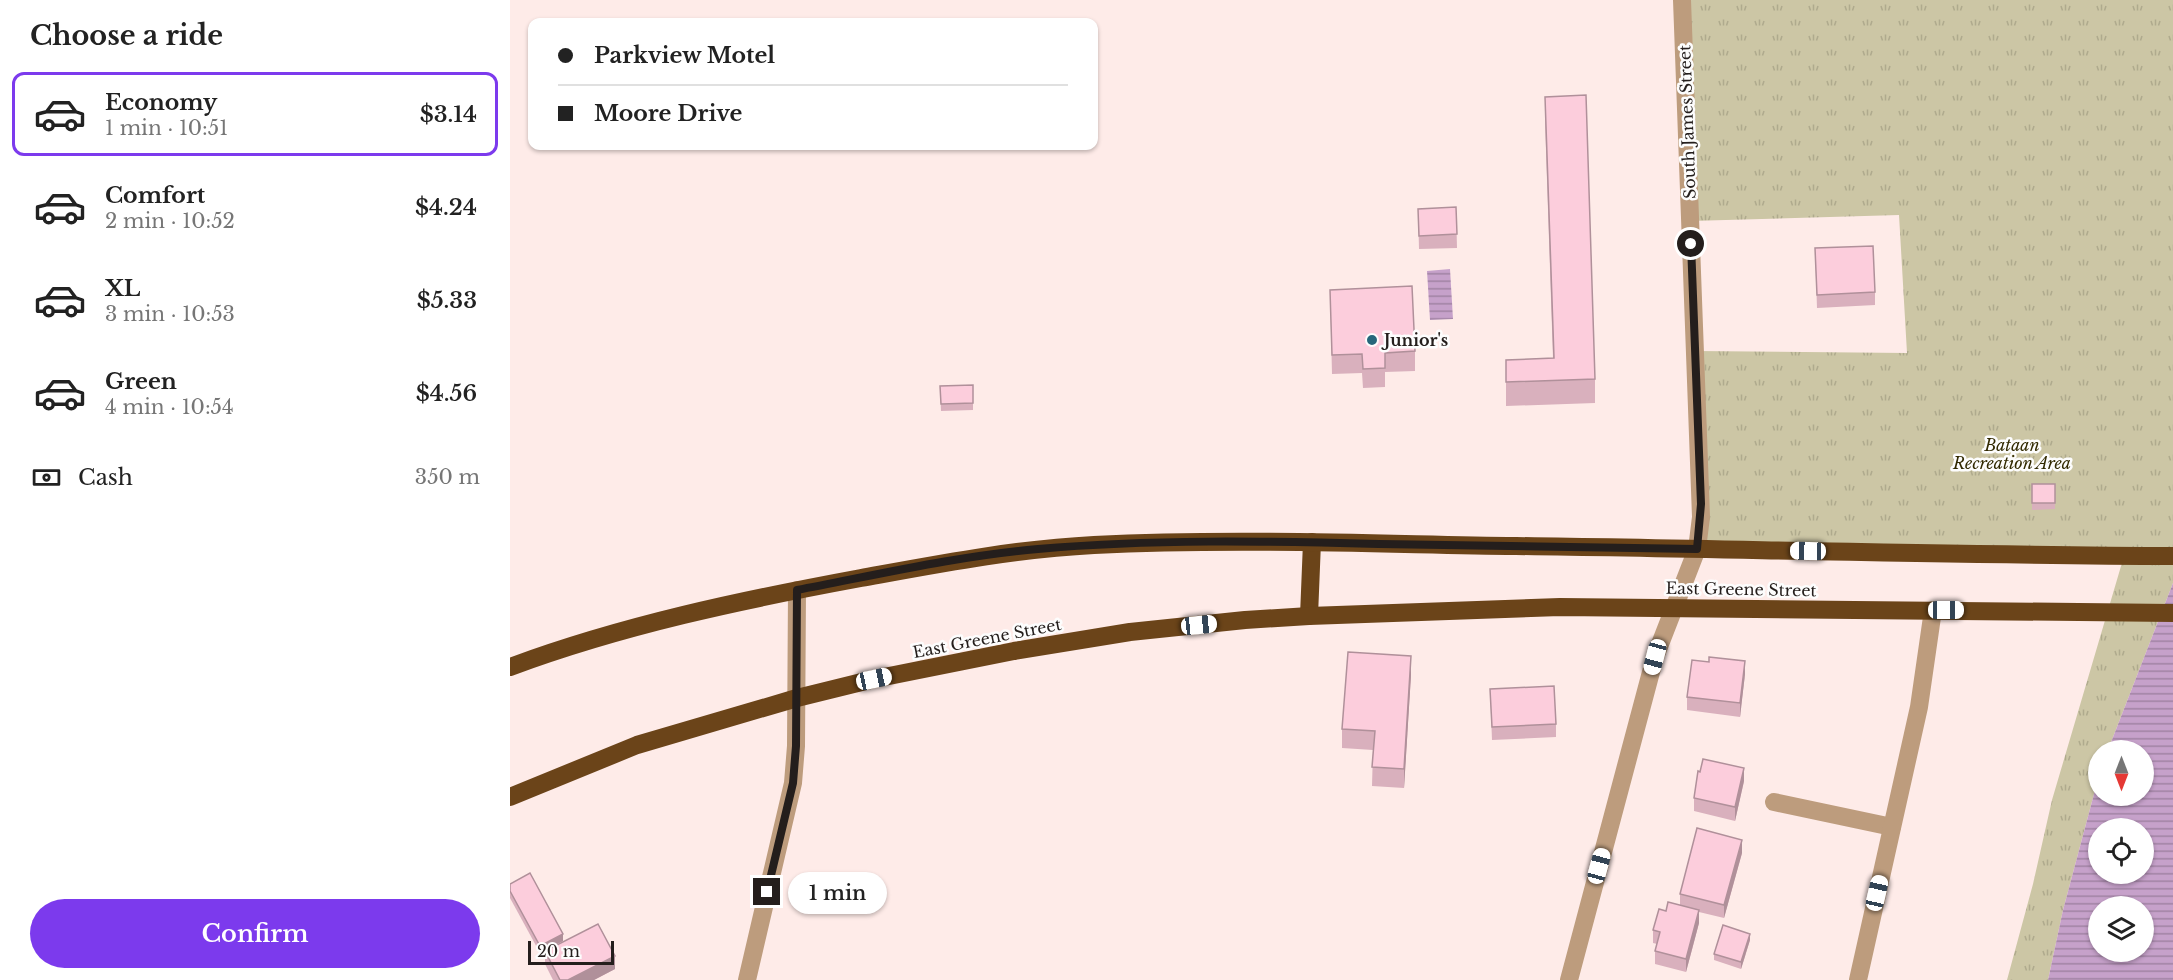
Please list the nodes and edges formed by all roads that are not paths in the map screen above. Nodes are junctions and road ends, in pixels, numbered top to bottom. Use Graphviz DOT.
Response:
graph roads {
  1 [pos="1682,0"];
  2 [pos="1312,542"];
  3 [pos="1697,549"];
  4 [pos="2173,556"];
  5 [pos="797,590"];
  6 [pos="1673,608"];
  7 [pos="1933,610"];
  8 [pos="2173,613"];
  9 [pos="1309,616"];
  10 [pos="510,667"];
  11 [pos="797,698"];
  12 [pos="510,797"];
  13 [pos="1774,802"];
  14 [pos="1892,827"];
  15 [pos="747,980"];
  16 [pos="1569,980"];
  17 [pos="1858,980"];
  1 -- 3 [label="street, South James Street"];
  2 -- 3 [label="highway"];
  2 -- 5 [label="highway"];
  2 -- 9 [label="highway"];
  3 -- 4 [label="highway"];
  3 -- 6 [label="street, South James Street"];
  5 -- 10 [label="highway"];
  5 -- 11 [label="street"];
  6 -- 7 [label="highway, East Greene Street"];
  6 -- 9 [label="highway, East Greene Street"];
  6 -- 16 [label="street, South James Street"];
  7 -- 8 [label="highway, East Greene Street"];
  7 -- 14 [label="street"];
  9 -- 11 [label="highway, East Greene Street"];
  11 -- 12 [label="highway, East Greene Street"];
  11 -- 15 [label="street"];
  13 -- 14 [label="street"];
  14 -- 17 [label="street"];
}
